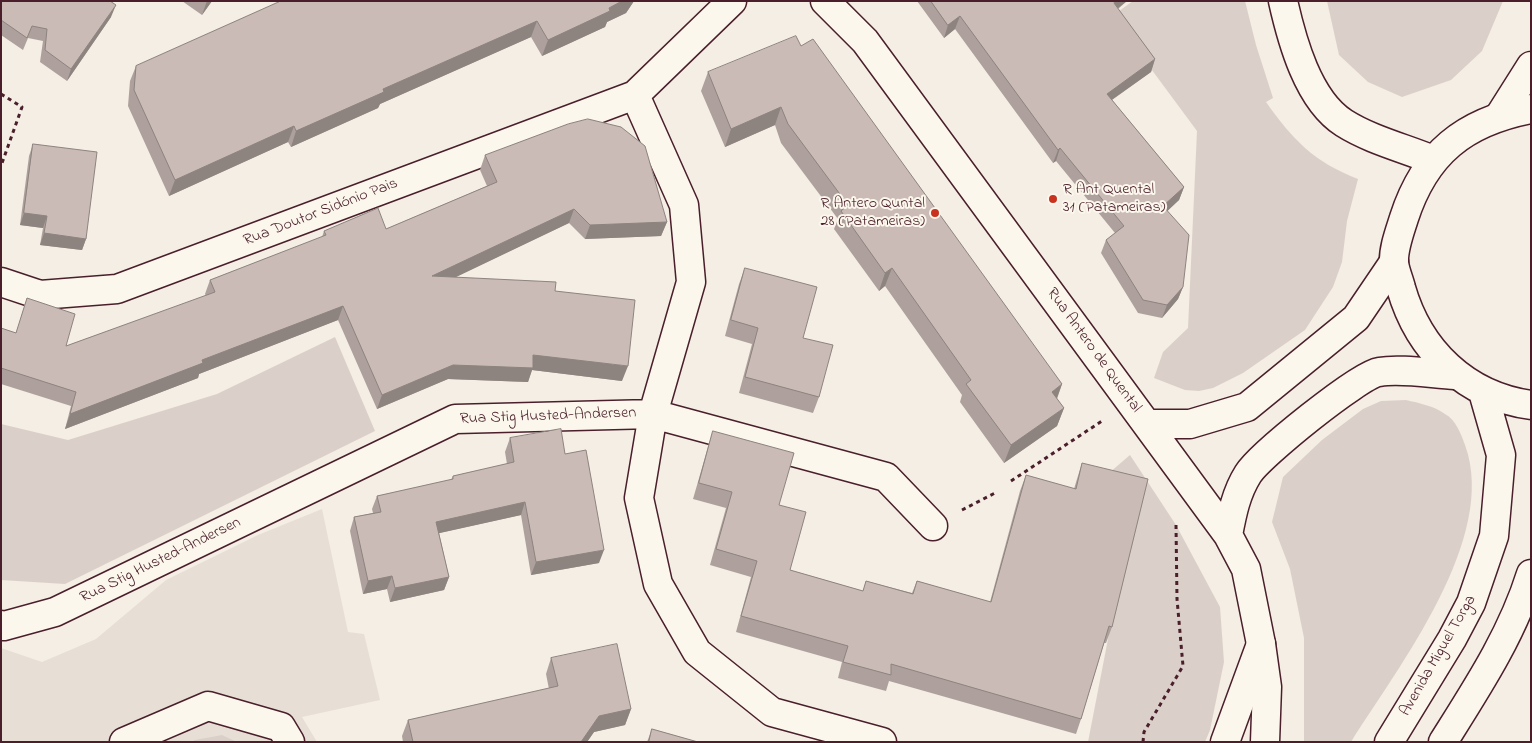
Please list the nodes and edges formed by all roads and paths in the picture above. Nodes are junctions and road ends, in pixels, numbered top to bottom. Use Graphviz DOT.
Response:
graph roads {
  1 [pos="732,1"];
  2 [pos="825,1"];
  3 [pos="1283,1"];
  4 [pos="1531,66"];
  5 [pos="1,94"];
  6 [pos="636,95"];
  7 [pos="1531,109"];
  8 [pos="1500,115"];
  9 [pos="1433,160"];
  10 [pos="1,166"];
  11 [pos="1394,262"];
  12 [pos="1,282"];
  13 [pos="1456,375"];
  14 [pos="1483,392"];
  15 [pos="1531,405"];
  16 [pos="653,414"];
  17 [pos="1140,414"];
  18 [pos="1011,481"];
  19 [pos="1176,525"];
  20 [pos="933,526"];
  21 [pos="1228,536"];
  22 [pos="1531,574"];
  23 [pos="2,626"];
  24 [pos="1261,644"];
  25 [pos="124,742"];
  26 [pos="290,742"];
  27 [pos="882,742"];
  28 [pos="1143,742"];
  29 [pos="1225,742"];
  30 [pos="1265,742"];
  31 [pos="1389,742"];
  32 [pos="1443,742"];
  1 -- 6 [label="main road, Rua Doutor Sidónio Pais"];
  2 -- 17 [label="main road, Rua Antero de Quental"];
  3 -- 9 [label="main road"];
  4 -- 8 [label="main road"];
  5 -- 10 [label="path"];
  6 -- 12 [label="main road, Rua Doutor Sidónio Pais"];
  6 -- 16 [label="main road"];
  7 -- 8 [label="main road"];
  8 -- 9 [label="main road"];
  9 -- 11 [label="main road"];
  11 -- 13 [label="main road"];
  11 -- 17 [label="main road"];
  13 -- 14 [label="main road"];
  13 -- 21 [label="main road"];
  14 -- 15 [label="main road"];
  14 -- 31 [label="main road, Avenida Miguel Torga"];
  16 -- 20 [label="main road, Rua Stig Husted-Andersen"];
  16 -- 23 [label="main road, Rua Stig Husted-Andersen"];
  16 -- 27 [label="main road"];
  17 -- 18 [label="path"];
  17 -- 21 [label="main road, Rua Antero de Quental"];
  19 -- 28 [label="path"];
  21 -- 24 [label="main road, Rua Antero de Quental"];
  22 -- 32 [label="main road"];
  24 -- 29 [label="main road"];
  24 -- 30 [label="main road, Rua Antero de Quental"];
  25 -- 26 [label="main road"];
}
